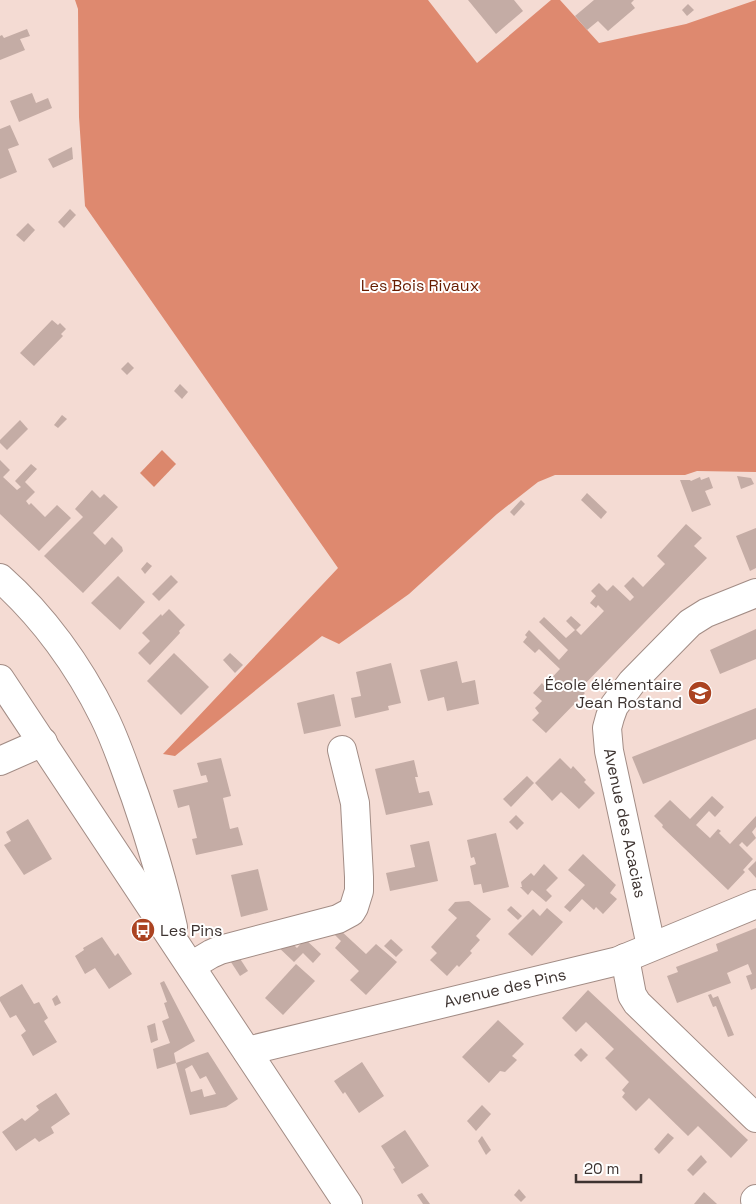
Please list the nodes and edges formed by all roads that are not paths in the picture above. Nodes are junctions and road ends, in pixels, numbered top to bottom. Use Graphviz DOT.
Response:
graph roads {
  1 [pos="0,578"];
  2 [pos="756,594"];
  3 [pos="0,679"];
  4 [pos="42,742"];
  5 [pos="342,750"];
  6 [pos="0,761"];
  7 [pos="756,904"];
  8 [pos="176,944"];
  9 [pos="651,946"];
  10 [pos="625,958"];
  11 [pos="191,966"];
  12 [pos="247,1050"];
  13 [pos="756,1118"];
  14 [pos="348,1204"];
  1 -- 8 [label="street"];
  2 -- 9 [label="street, Avenue des Acacias"];
  3 -- 4 [label="street"];
  4 -- 6 [label="street"];
  4 -- 8 [label="street"];
  5 -- 11 [label="street"];
  7 -- 9 [label="street, Avenue des Pins"];
  8 -- 11 [label="street"];
  9 -- 10 [label="street, Avenue des Pins"];
  10 -- 12 [label="street, Avenue des Pins"];
  10 -- 13 [label="street"];
  11 -- 12 [label="street"];
  12 -- 14 [label="street"];
}
